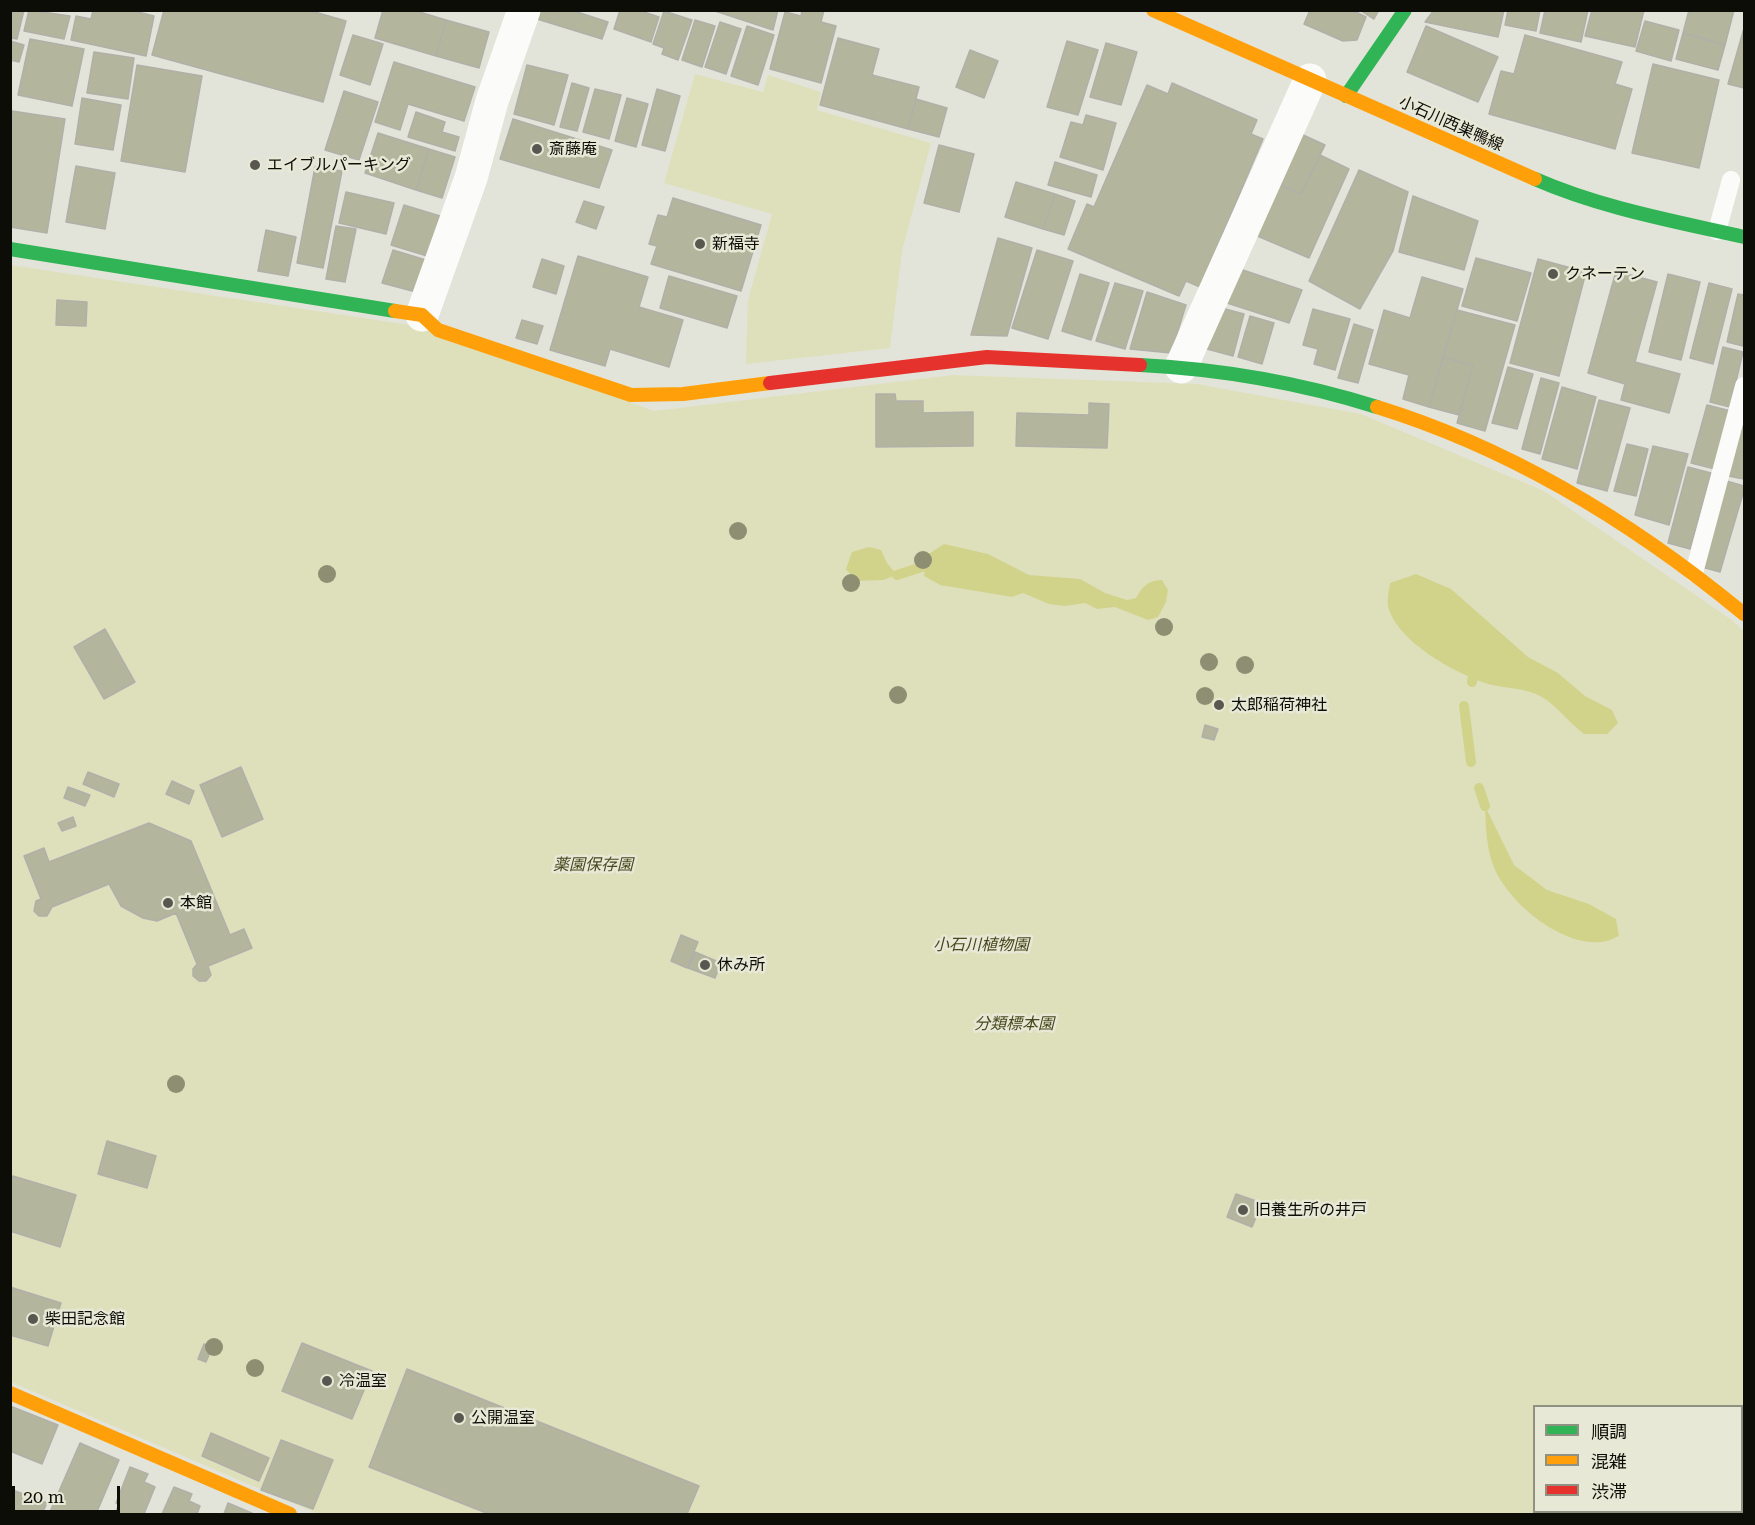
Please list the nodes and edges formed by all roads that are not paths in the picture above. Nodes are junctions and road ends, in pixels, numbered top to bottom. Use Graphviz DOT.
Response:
graph roads {
  1 [pos="524,10"];
  2 [pos="1153,10"];
  3 [pos="1405,10"];
  4 [pos="1310,80"];
  5 [pos="1346,96"];
  6 [pos="1731,180"];
  7 [pos="1717,231"];
  8 [pos="1744,237"];
  9 [pos="10,249"];
  10 [pos="422,315"];
  11 [pos="1181,367"];
  12 [pos="1744,386"];
  13 [pos="1694,573"];
  14 [pos="1744,614"];
  15 [pos="10,1394"];
  16 [pos="290,1515"];
  1 -- 10 [label="street"];
  2 -- 4 [label="street, 小石川西巣鴨線"];
  3 -- 5 [label="street"];
  4 -- 5 [label="street, 小石川西巣鴨線"];
  4 -- 11 [label="street"];
  5 -- 7 [label="street, 小石川西巣鴨線"];
  6 -- 7 [label="lane"];
  7 -- 8 [label="street, 小石川西巣鴨線"];
  9 -- 10 [label="street"];
  10 -- 11 [label="street"];
  11 -- 13 [label="street"];
  12 -- 13 [label="lane"];
  13 -- 14 [label="street"];
  15 -- 16 [label="street"];
}
